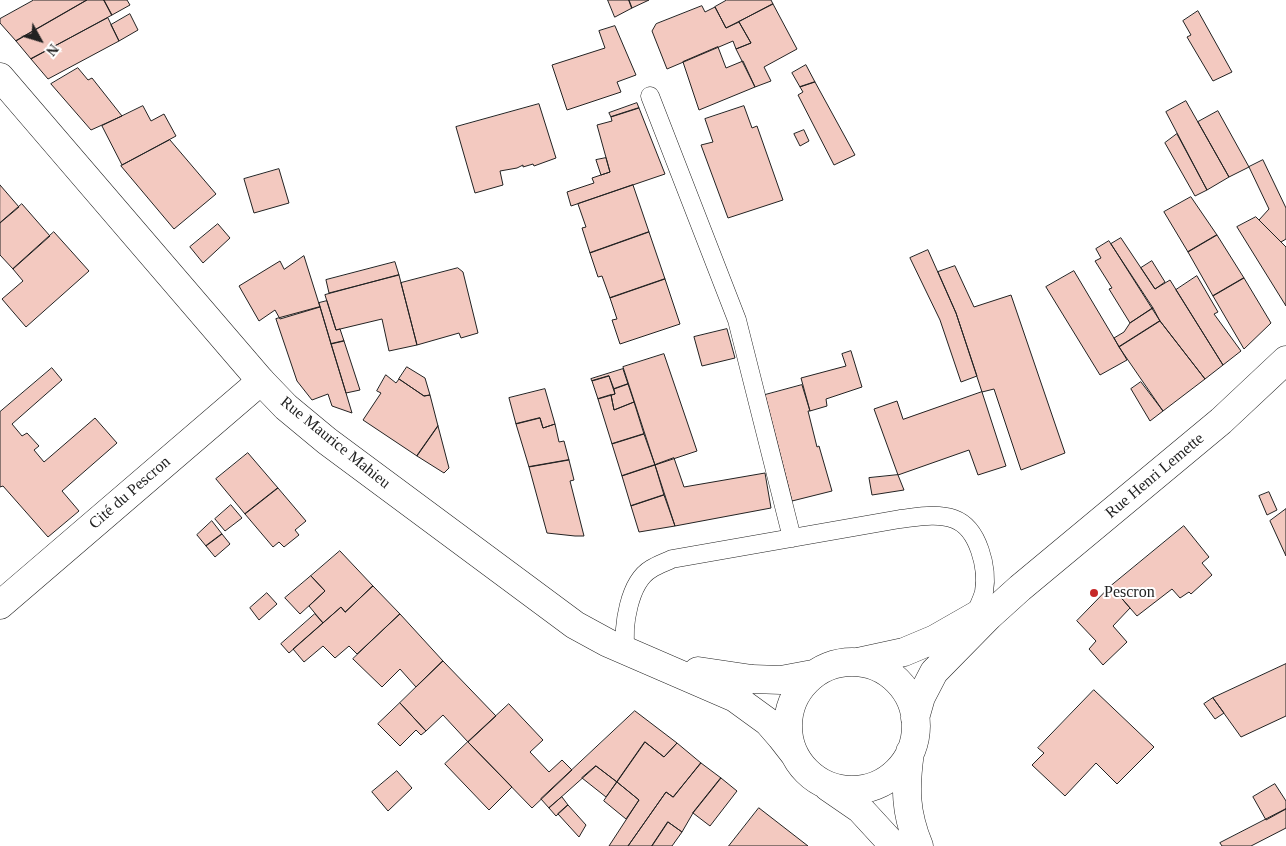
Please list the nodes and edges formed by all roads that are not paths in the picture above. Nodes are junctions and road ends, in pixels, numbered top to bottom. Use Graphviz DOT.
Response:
graph roads {
  1 [pos="0,77"];
  2 [pos="650,96"];
  3 [pos="1286,360"];
  4 [pos="261,381"];
  5 [pos="792,538"];
  6 [pos="1020,588"];
  7 [pos="0,605"];
  8 [pos="974,617"];
  9 [pos="634,654"];
  10 [pos="858,662"];
  11 [pos="814,674"];
  12 [pos="915,718"];
  13 [pos="910,750"];
  14 [pos="795,755"];
  15 [pos="821,782"];
  16 [pos="894,846"];
  17 [pos="919,846"];
  1 -- 4 [label="street, Rue Maurice Mahieu"];
  2 -- 5 [label="lane"];
  3 -- 6 [label="street, Rue Henri Lemette"];
  4 -- 7 [label="street, Cité du Pescron"];
  4 -- 9 [label="street, Rue Maurice Mahieu"];
  5 -- 8 [label="lane"];
  5 -- 9 [label="lane"];
  6 -- 8 [label="street, Rue Henri Lemette"];
  6 -- 12 [label="street, Rue Henri Lemette"];
  8 -- 10 [label="street, Rue Henri Lemette"];
  9 -- 11 [label="street, Rue Maurice Mahieu"];
  9 -- 14 [label="street, Rue Maurice Mahieu"];
  10 -- 11 [label="street"];
  10 -- 12 [label="street"];
  11 -- 14 [label="street"];
  12 -- 13 [label="street"];
  13 -- 15 [label="street"];
  13 -- 17 [label="street"];
  14 -- 15 [label="street"];
  15 -- 16 [label="street"];
}
